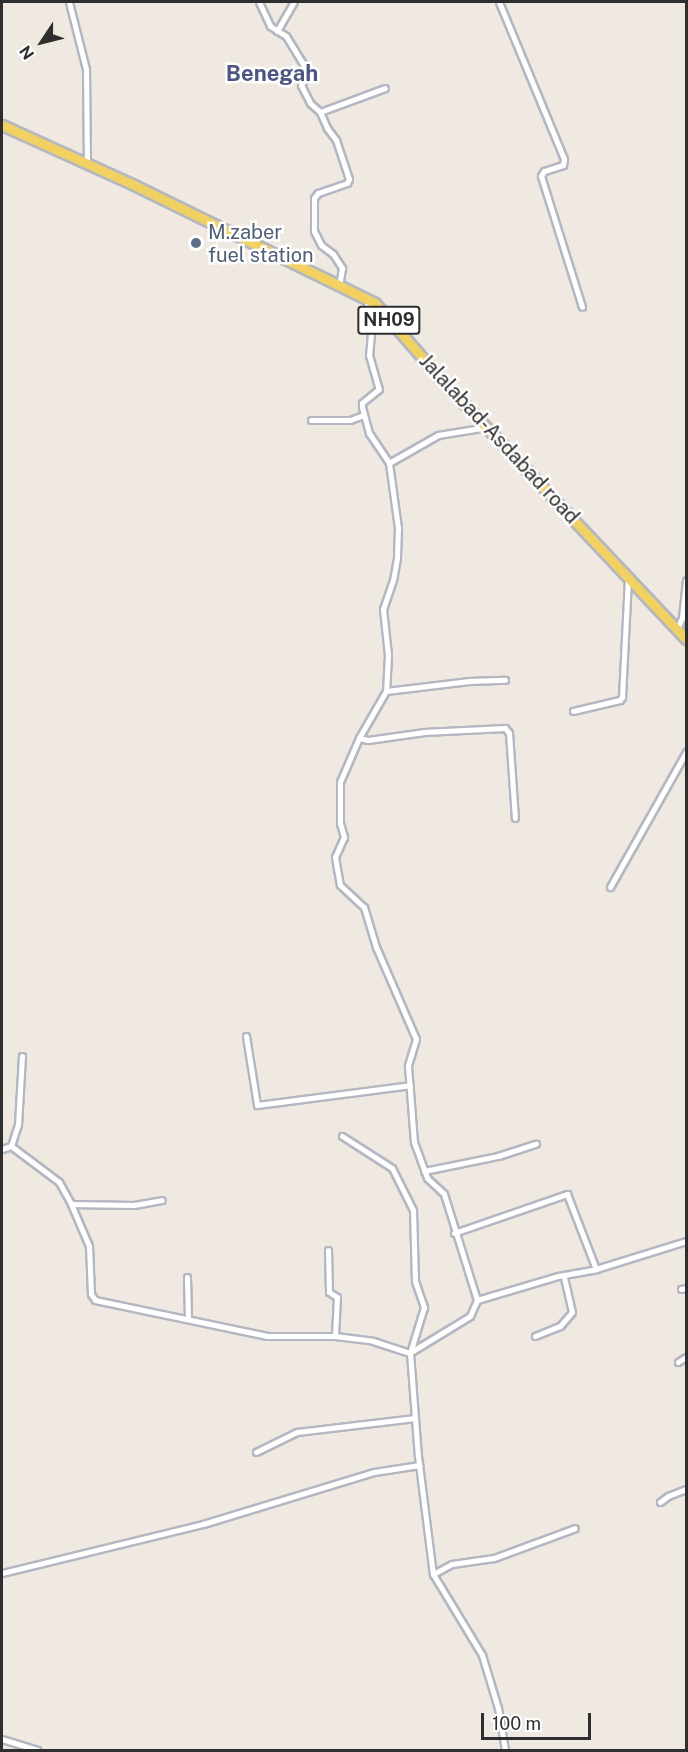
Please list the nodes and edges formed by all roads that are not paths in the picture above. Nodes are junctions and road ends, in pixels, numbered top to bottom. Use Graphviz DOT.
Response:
graph roads {
  1 [pos="69,2"];
  2 [pos="259,2"];
  3 [pos="294,2"];
  4 [pos="499,2"];
  5 [pos="277,31"];
  6 [pos="385,88"];
  7 [pos="320,112"];
  8 [pos="2,125"];
  9 [pos="87,164"];
  10 [pos="339,286"];
  11 [pos="366,299"];
  12 [pos="582,307"];
  13 [pos="364,415"];
  14 [pos="311,420"];
  15 [pos="487,427"];
  16 [pos="389,463"];
  17 [pos="628,579"];
  18 [pos="687,580"];
  19 [pos="677,628"];
  20 [pos="687,639"];
  21 [pos="505,680"];
  22 [pos="386,691"];
  23 [pos="573,711"];
  24 [pos="359,738"];
  25 [pos="687,752"];
  26 [pos="515,818"];
  27 [pos="610,887"];
  28 [pos="246,1036"];
  29 [pos="22,1056"];
  30 [pos="410,1085"];
  31 [pos="342,1136"];
  32 [pos="537,1144"];
  33 [pos="10,1146"];
  34 [pos="2,1149"];
  35 [pos="424,1171"];
  36 [pos="162,1200"];
  37 [pos="71,1204"];
  38 [pos="454,1233"];
  39 [pos="687,1241"];
  40 [pos="328,1250"];
  41 [pos="596,1269"];
  42 [pos="187,1277"];
  43 [pos="564,1277"];
  44 [pos="477,1300"];
  45 [pos="188,1319"];
  46 [pos="335,1336"];
  47 [pos="536,1336"];
  48 [pos="410,1353"];
  49 [pos="687,1357"];
  50 [pos="678,1362"];
  51 [pos="415,1419"];
  52 [pos="256,1452"];
  53 [pos="419,1465"];
  54 [pos="687,1489"];
  55 [pos="660,1502"];
  56 [pos="575,1528"];
  57 [pos="2,1573"];
  58 [pos="433,1574"];
  59 [pos="2,1739"];
  60 [pos="37,1750"];
  61 [pos="505,1750"];
  1 -- 9 [label="street"];
  2 -- 5 [label="street"];
  3 -- 5 [label="street"];
  4 -- 12 [label="street"];
  5 -- 7 [label="street"];
  6 -- 7 [label="street"];
  7 -- 10 [label="street"];
  8 -- 9 [label="main road, Jalalabad-Asdabad road / NH09"];
  9 -- 10 [label="main road, Jalalabad-Asdabad road / NH09"];
  10 -- 11 [label="main road, Jalalabad-Asdabad road / NH09"];
  11 -- 13 [label="street"];
  11 -- 15 [label="main road, Jalalabad-Asdabad road / NH09"];
  13 -- 14 [label="street"];
  13 -- 16 [label="street"];
  15 -- 16 [label="street"];
  15 -- 17 [label="main road, Jalalabad-Asdabad road / NH09"];
  16 -- 22 [label="street"];
  17 -- 19 [label="main road, Jalalabad-Asdabad road / NH09"];
  17 -- 23 [label="street"];
  18 -- 19 [label="street"];
  19 -- 20 [label="main road, Jalalabad-Asdabad road / NH09"];
  21 -- 22 [label="street"];
  22 -- 24 [label="street"];
  24 -- 26 [label="street"];
  24 -- 30 [label="street"];
  25 -- 27 [label="street"];
  28 -- 30 [label="street"];
  29 -- 33 [label="street"];
  30 -- 35 [label="street"];
  31 -- 48 [label="street"];
  32 -- 35 [label="street"];
  33 -- 34 [label="street"];
  33 -- 37 [label="street"];
  35 -- 38 [label="street"];
  36 -- 37 [label="street"];
  37 -- 45 [label="street"];
  38 -- 41 [label="street"];
  38 -- 44 [label="street"];
  39 -- 41 [label="street"];
  40 -- 46 [label="street"];
  41 -- 43 [label="street"];
  42 -- 45 [label="street"];
  43 -- 44 [label="street"];
  43 -- 47 [label="street"];
  44 -- 48 [label="street"];
  45 -- 46 [label="street"];
  46 -- 48 [label="street"];
  48 -- 51 [label="street"];
  49 -- 50 [label="street"];
  51 -- 52 [label="street"];
  51 -- 53 [label="street"];
  53 -- 57 [label="street"];
  53 -- 58 [label="street"];
  54 -- 55 [label="street"];
  56 -- 58 [label="street"];
  58 -- 61 [label="street"];
  59 -- 60 [label="street"];
}
